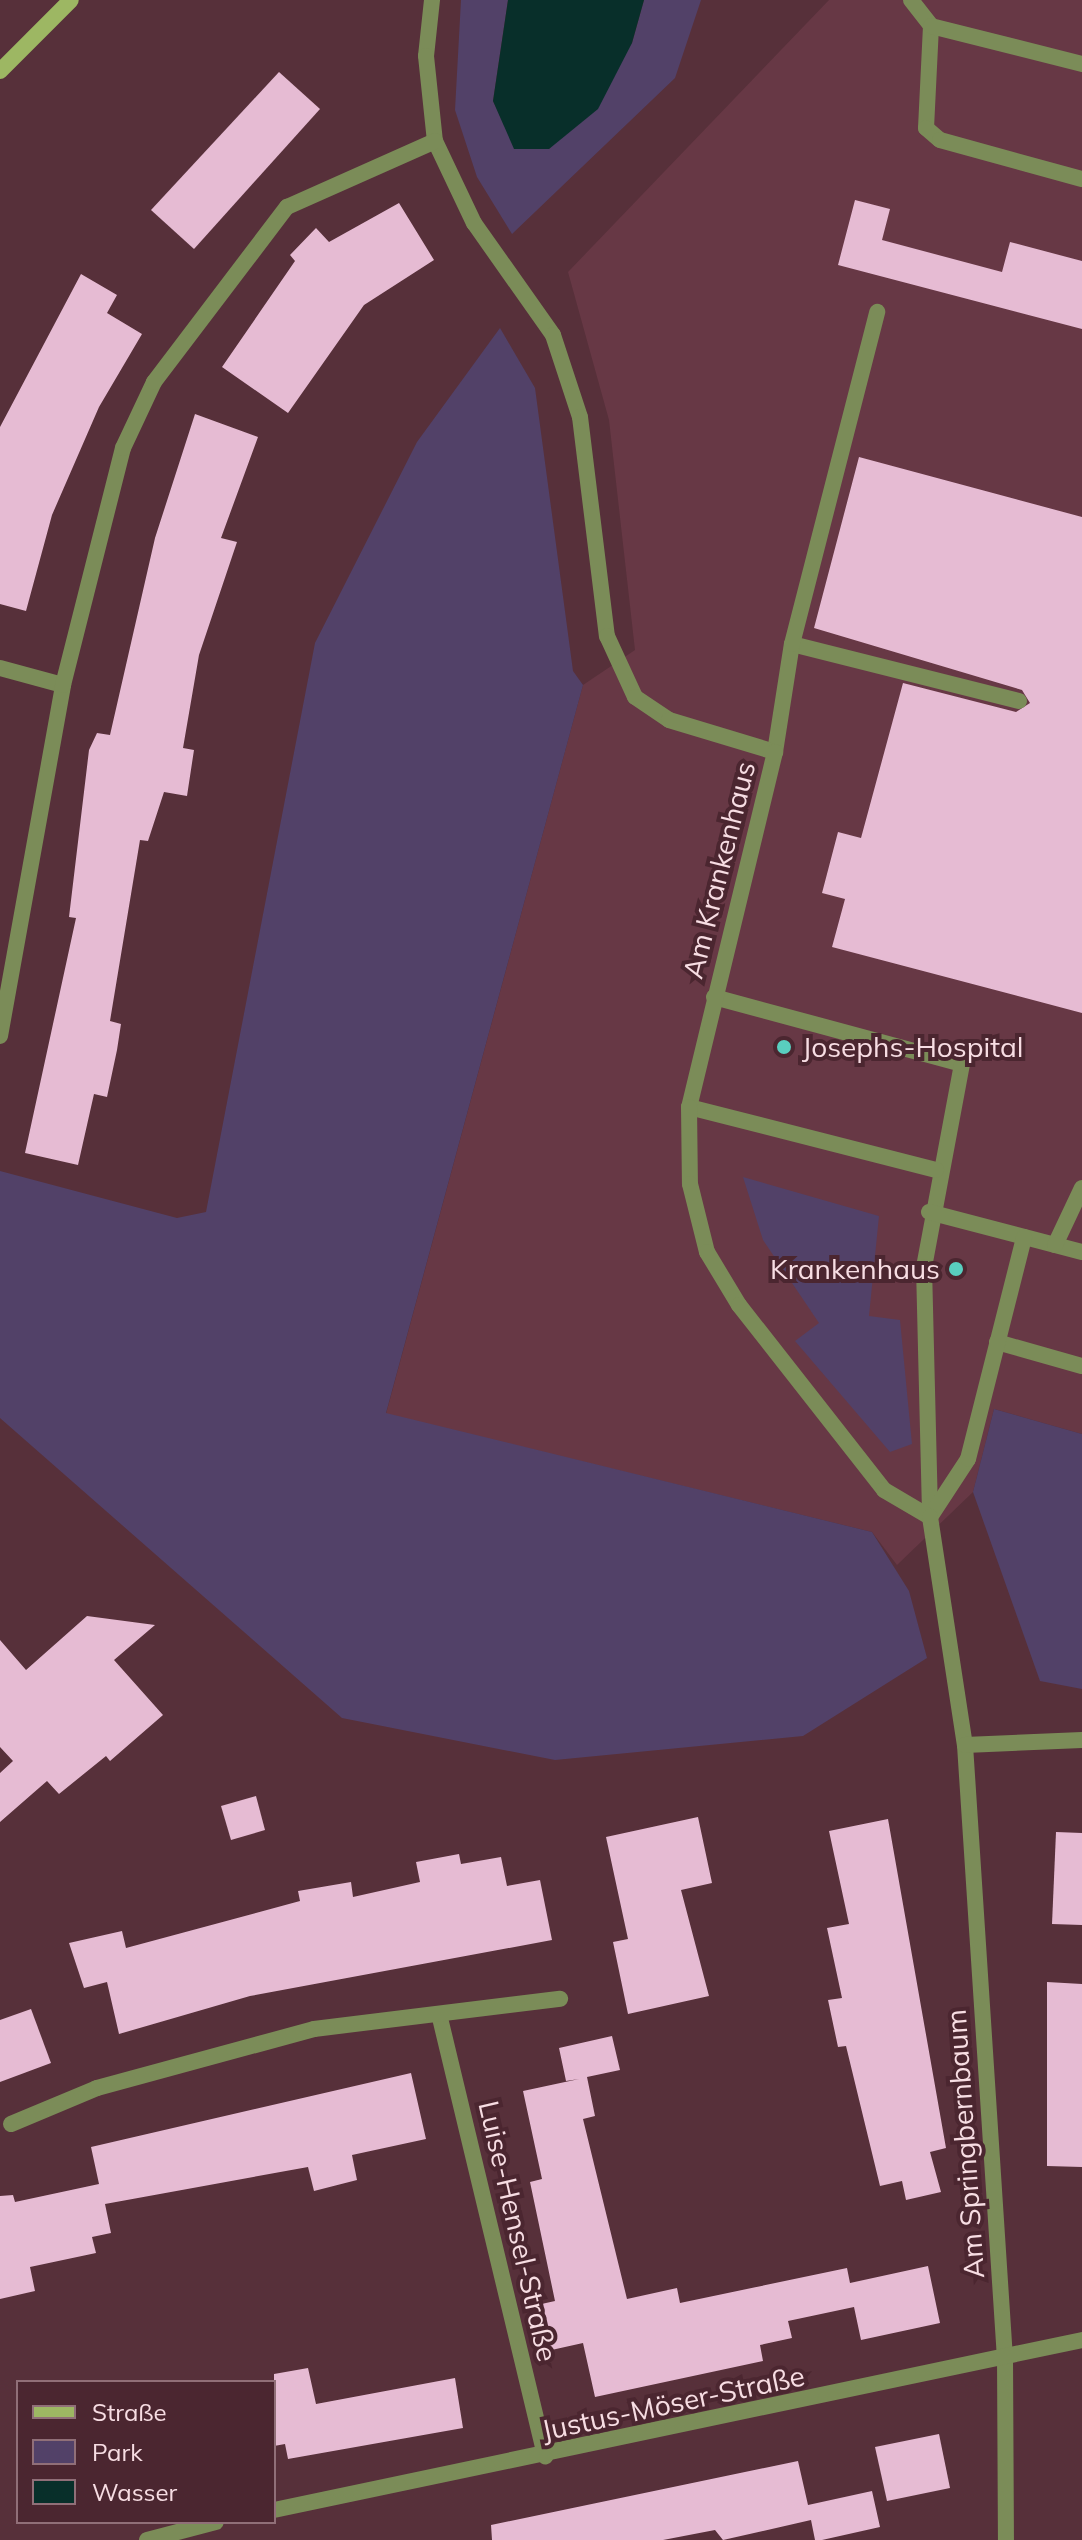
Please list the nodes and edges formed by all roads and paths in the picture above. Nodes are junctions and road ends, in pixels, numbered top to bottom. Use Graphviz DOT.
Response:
graph roads {
  1 [pos="71,0"];
  2 [pos="432,0"];
  3 [pos="911,0"];
  4 [pos="931,26"];
  5 [pos="1082,64"];
  6 [pos="0,71"];
  7 [pos="435,141"];
  8 [pos="1082,179"];
  9 [pos="877,312"];
  10 [pos="792,644"];
  11 [pos="0,668"];
  12 [pos="63,685"];
  13 [pos="1019,701"];
  14 [pos="775,752"];
  15 [pos="714,997"];
  16 [pos="0,1036"];
  17 [pos="689,1107"];
  18 [pos="936,1170"];
  19 [pos="1082,1188"];
  20 [pos="929,1212"];
  21 [pos="1024,1237"];
  22 [pos="1055,1245"];
  23 [pos="1082,1252"];
  24 [pos="997,1342"];
  25 [pos="1082,1366"];
  26 [pos="930,1517"];
  27 [pos="1082,1740"];
  28 [pos="965,1745"];
  29 [pos="560,1999"];
  30 [pos="440,2018"];
  31 [pos="11,2124"];
  32 [pos="1082,2340"];
  33 [pos="1005,2358"];
  34 [pos="545,2457"];
  35 [pos="276,2510"];
  36 [pos="208,2524"];
  37 [pos="147,2540"];
  38 [pos="1006,2540"];
  1 -- 6 [label="main road"];
  2 -- 7 [label="street, Am Krankenhaus"];
  3 -- 4 [label="street"];
  4 -- 5 [label="street"];
  4 -- 8 [label="street"];
  7 -- 12 [label="street"];
  7 -- 14 [label="street, Am Krankenhaus"];
  9 -- 10 [label="street"];
  10 -- 13 [label="street"];
  10 -- 14 [label="street"];
  11 -- 12 [label="street"];
  12 -- 16 [label="street"];
  14 -- 15 [label="street, Am Krankenhaus"];
  15 -- 17 [label="street, Am Krankenhaus"];
  15 -- 18 [label="street"];
  17 -- 18 [label="street"];
  17 -- 26 [label="street, Am Krankenhaus"];
  18 -- 20 [label="street"];
  19 -- 22 [label="street"];
  20 -- 21 [label="street"];
  20 -- 26 [label="street"];
  21 -- 22 [label="street"];
  21 -- 24 [label="street"];
  22 -- 23 [label="street"];
  24 -- 25 [label="street"];
  24 -- 26 [label="street"];
  26 -- 28 [label="street"];
  27 -- 28 [label="street"];
  28 -- 33 [label="street, Am Springbernbaum"];
  29 -- 30 [label="street"];
  30 -- 31 [label="street"];
  30 -- 34 [label="street, Luise-Hensel-Straße"];
  32 -- 33 [label="street, Justus-Möser-Straße"];
  33 -- 34 [label="street, Justus-Möser-Straße"];
  33 -- 38 [label="street, Am Springbernbaum"];
  34 -- 35 [label="street, Justus-Möser-Straße"];
  36 -- 37 [label="street"];
}
